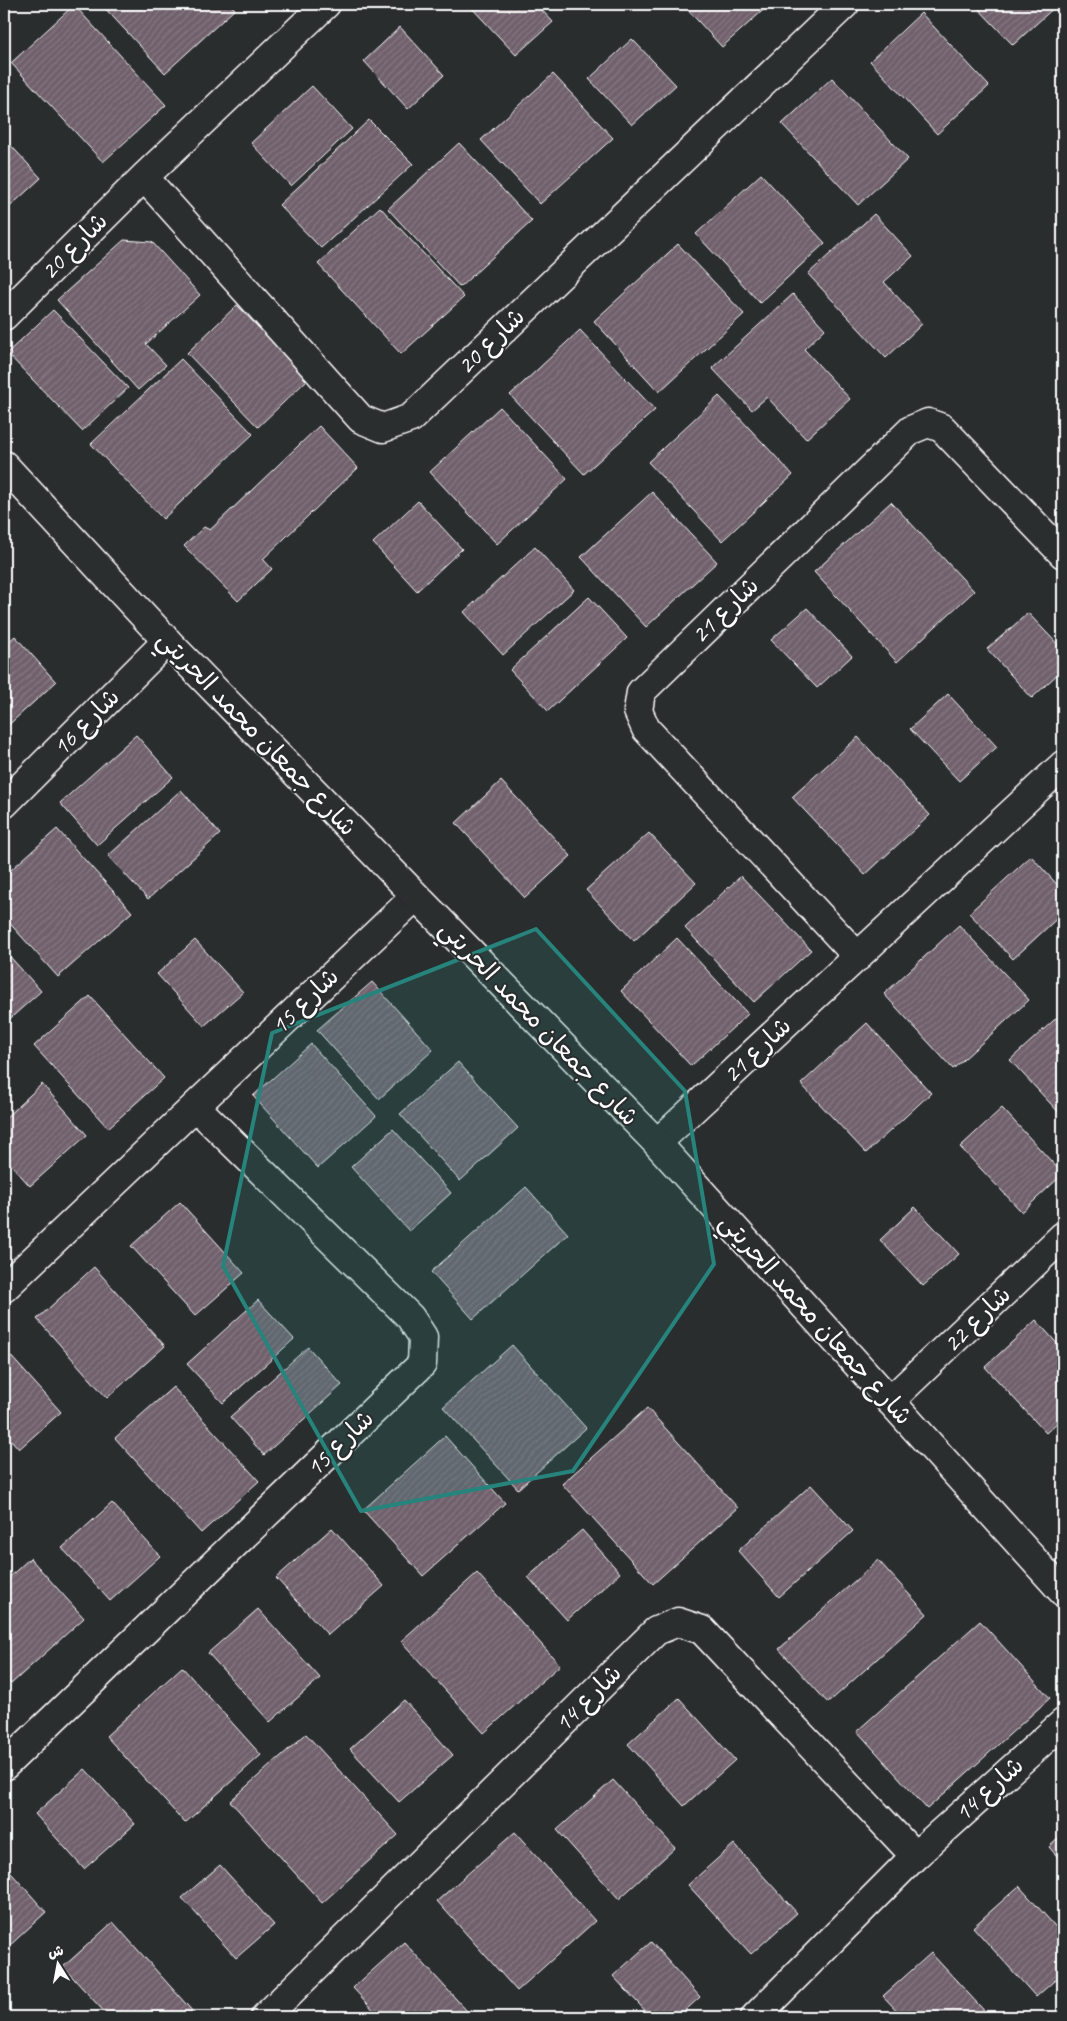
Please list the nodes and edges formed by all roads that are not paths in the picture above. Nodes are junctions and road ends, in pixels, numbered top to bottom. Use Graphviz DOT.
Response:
graph roads {
  1 [pos="326,4"];
  2 [pos="845,4"];
  3 [pos="144,177"];
  4 [pos="4,316"];
  5 [pos="4,465"];
  6 [pos="1063,554"];
  7 [pos="167,641"];
  8 [pos="1063,765"];
  9 [pos="4,804"];
  10 [pos="415,897"];
  11 [pos="858,957"];
  12 [pos="195,1106"];
  13 [pos="657,1143"];
  14 [pos="1063,1236"];
  15 [pos="4,1288"];
  16 [pos="890,1401"];
  17 [pos="1063,1592"];
  18 [pos="1063,1723"];
  19 [pos="4,1766"];
  20 [pos="915,1856"];
  21 [pos="265,2017"];
  22 [pos="755,2017"];
  1 -- 3 [label="street, شارع 20"];
  2 -- 3 [label="street, شارع 20"];
  3 -- 4 [label="street, شارع 20"];
  5 -- 7 [label="street, شارع جمعان محمد الحريتي"];
  6 -- 11 [label="street, شارع 21"];
  7 -- 9 [label="street, شارع 16"];
  7 -- 10 [label="street, شارع جمعان محمد الحريتي"];
  8 -- 11 [label="street, شارع 21"];
  10 -- 12 [label="street, شارع 15"];
  10 -- 13 [label="street, شارع جمعان محمد الحريتي"];
  11 -- 13 [label="street, شارع 21"];
  12 -- 15 [label="street, شارع 15"];
  12 -- 19 [label="street, شارع 15"];
  13 -- 16 [label="street, شارع جمعان محمد الحريتي"];
  14 -- 16 [label="street, شارع 22"];
  16 -- 17 [label="street, شارع جمعان محمد الحريتي"];
  18 -- 20 [label="street, شارع 14"];
  20 -- 21 [label="street, شارع 14"];
  20 -- 22 [label="street, شارع 14"];
}
